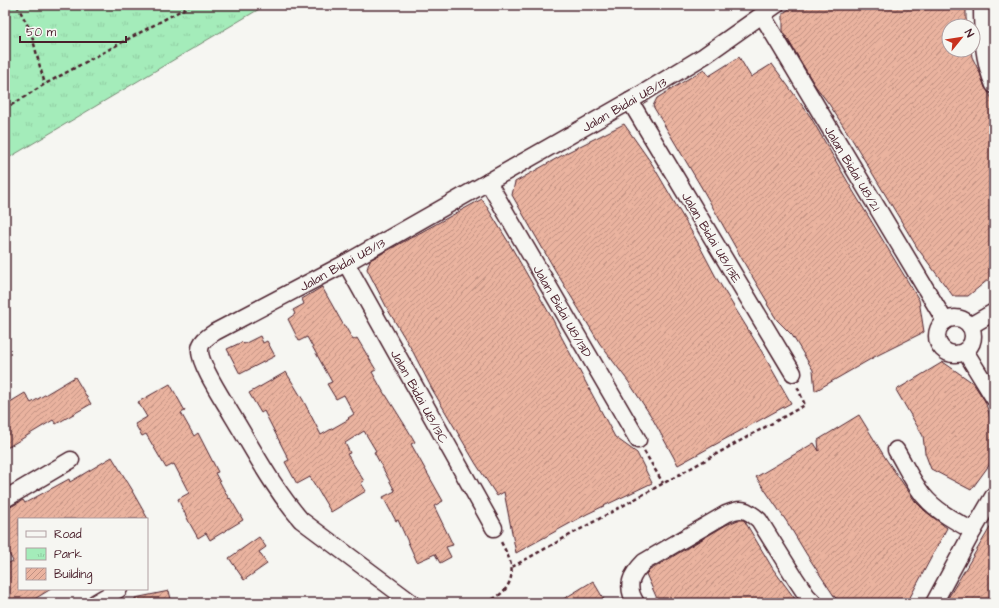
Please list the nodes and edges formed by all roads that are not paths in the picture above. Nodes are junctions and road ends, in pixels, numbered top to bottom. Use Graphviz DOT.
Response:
graph roads {
  1 [pos="776,5"];
  2 [pos="982,5"];
  3 [pos="762,15"];
  4 [pos="994,85"];
  5 [pos="630,101"];
  6 [pos="488,182"];
  7 [pos="346,263"];
  8 [pos="994,312"];
  9 [pos="945,321"];
  10 [pos="970,326"];
  11 [pos="965,351"];
  12 [pos="793,373"];
  13 [pos="994,398"];
  14 [pos="638,440"];
  15 [pos="896,450"];
  16 [pos="71,460"];
  17 [pos="994,495"];
  18 [pos="5,499"];
  19 [pos="494,528"];
  20 [pos="973,531"];
  21 [pos="117,590"];
  22 [pos="95,603"];
  23 [pos="412,603"];
  24 [pos="636,603"];
  25 [pos="814,603"];
  26 [pos="934,603"];
  1 -- 3 [label="street, Jalan Bidai U8/13"];
  2 -- 4 [label="street"];
  3 -- 5 [label="street, Jalan Bidai U8/13"];
  3 -- 9 [label="street, Jalan Bidai U8/21"];
  5 -- 6 [label="street, Jalan Bidai U8/13"];
  5 -- 12 [label="street, Jalan Bidai U8/13E"];
  6 -- 7 [label="street, Jalan Bidai U8/13"];
  6 -- 14 [label="street, Jalan Bidai U8/13D"];
  7 -- 19 [label="street, Jalan Bidai U8/13C"];
  7 -- 23 [label="street, Jalan Bidai U8/13"];
  8 -- 10 [label="street"];
  9 -- 10 [label="street"];
  9 -- 11 [label="street"];
  10 -- 11 [label="street"];
  11 -- 13 [label="street"];
  15 -- 20 [label="street"];
  16 -- 18 [label="street"];
  17 -- 20 [label="street"];
  20 -- 26 [label="street"];
  21 -- 22 [label="street"];
  24 -- 25 [label="street"];
}
